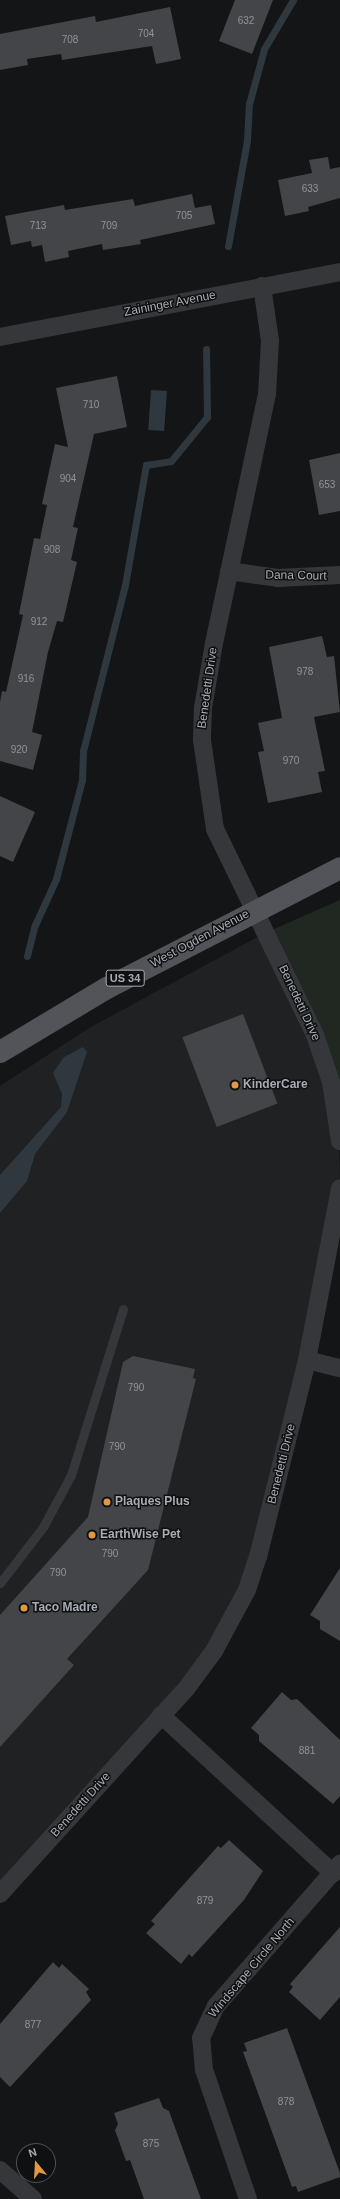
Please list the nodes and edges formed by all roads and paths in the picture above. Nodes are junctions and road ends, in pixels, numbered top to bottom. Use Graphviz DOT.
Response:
graph roads {
  1 [pos="340,272"];
  2 [pos="262,286"];
  3 [pos="0,337"];
  4 [pos="229,571"];
  5 [pos="340,575"];
  6 [pos="340,868"];
  7 [pos="253,910"];
  8 [pos="0,1052"];
  9 [pos="340,1141"];
  10 [pos="340,1188"];
  11 [pos="123,1309"];
  12 [pos="307,1360"];
  13 [pos="340,1368"];
  14 [pos="0,1584"];
  15 [pos="161,1715"];
  16 [pos="336,1868"];
  17 [pos="0,1894"];
  18 [pos="0,2170"];
  19 [pos="33,2199"];
  20 [pos="248,2199"];
  1 -- 2 [label="street, Zaininger Avenue"];
  2 -- 3 [label="street, Zaininger Avenue"];
  2 -- 4 [label="street, Benedetti Drive"];
  4 -- 5 [label="street, Dana Court"];
  4 -- 7 [label="street, Benedetti Drive"];
  6 -- 7 [label="main road, West Ogden Avenue / US 34"];
  7 -- 8 [label="main road, West Ogden Avenue / US 34"];
  7 -- 9 [label="street, Benedetti Drive"];
  10 -- 12 [label="street, Benedetti Drive"];
  11 -- 14 [label="lane"];
  12 -- 13 [label="street"];
  12 -- 15 [label="street, Benedetti Drive"];
  15 -- 16 [label="street"];
  15 -- 17 [label="street, Benedetti Drive"];
  16 -- 20 [label="street, Windscape Circle North"];
  18 -- 19 [label="street"];
}
